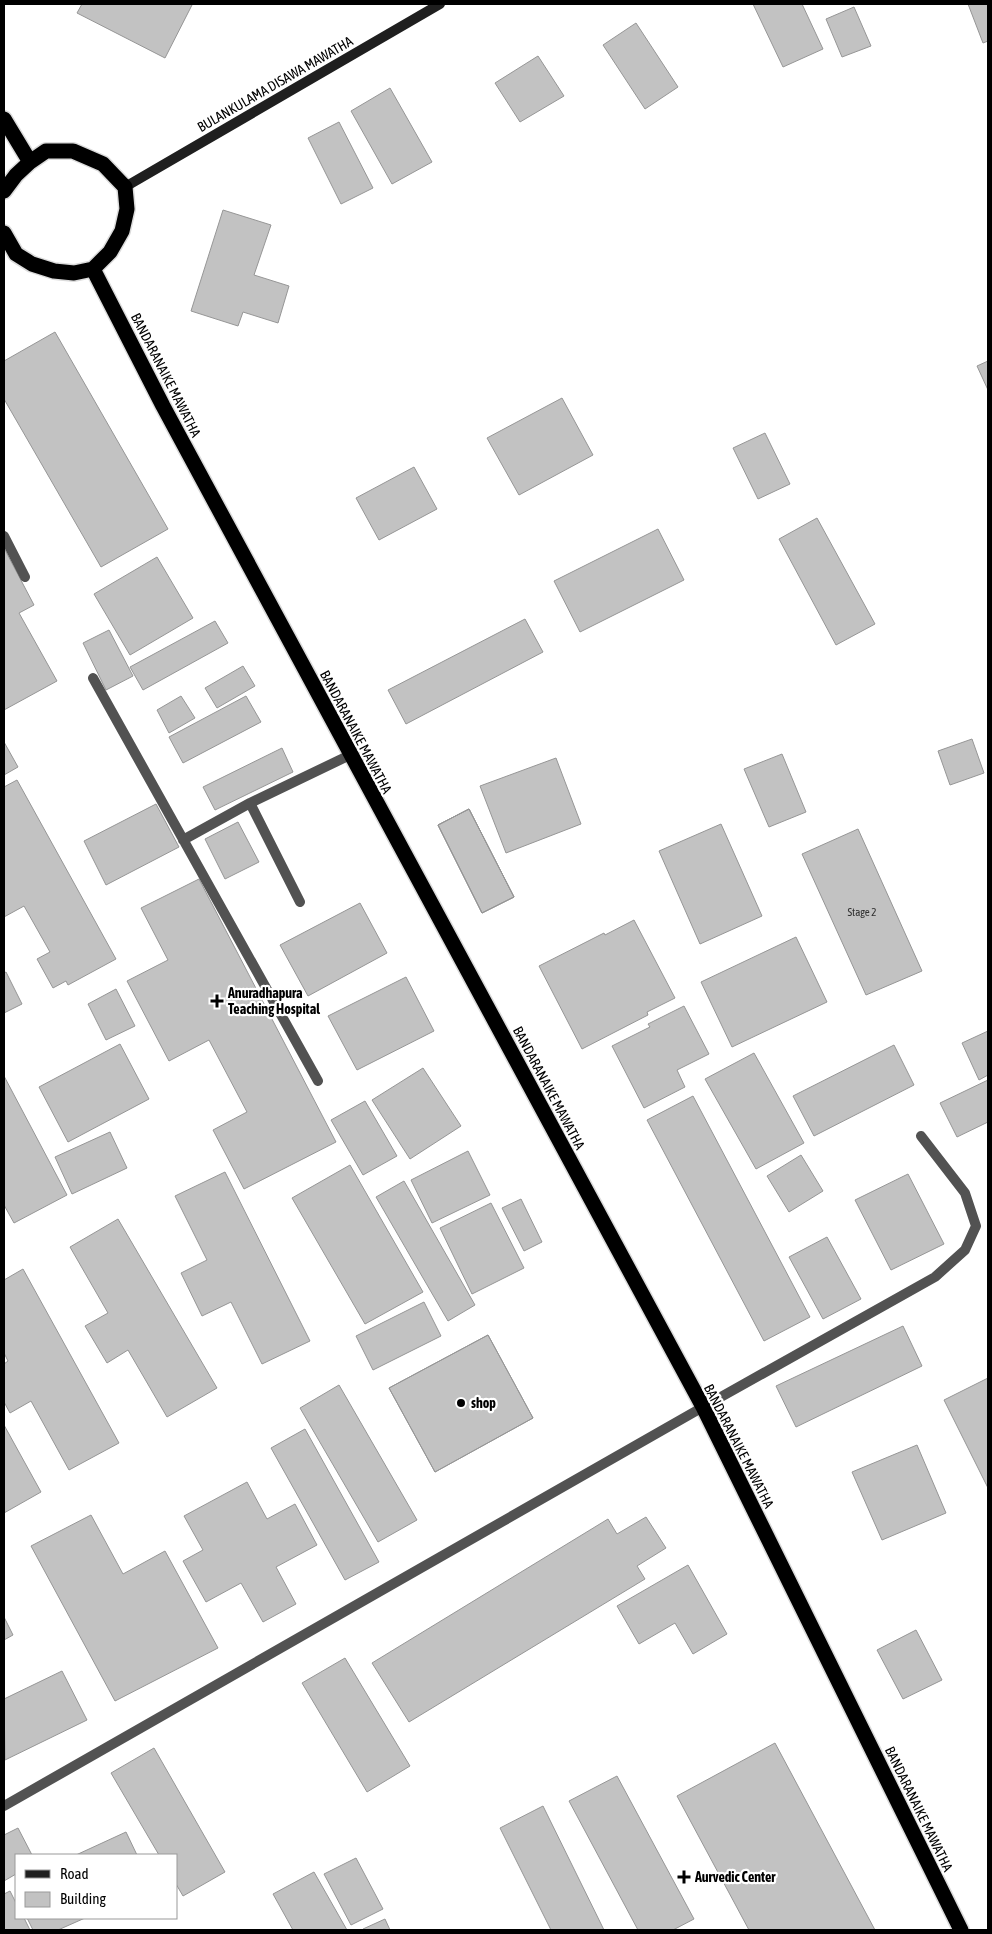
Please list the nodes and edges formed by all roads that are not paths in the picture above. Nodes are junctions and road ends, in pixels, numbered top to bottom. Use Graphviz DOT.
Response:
graph roads {
  1 [pos="440,4"];
  2 [pos="4,119"];
  3 [pos="30,162"];
  4 [pos="125,187"];
  5 [pos="4,192"];
  6 [pos="4,232"];
  7 [pos="94,269"];
  8 [pos="4,536"];
  9 [pos="25,577"];
  10 [pos="93,678"];
  11 [pos="350,755"];
  12 [pos="250,803"];
  13 [pos="183,840"];
  14 [pos="300,902"];
  15 [pos="318,1081"];
  16 [pos="921,1136"];
  17 [pos="703,1407"];
  18 [pos="4,1806"];
  19 [pos="961,1930"];
  1 -- 4 [label="main road, BULANKULAMA DISAWA MAWATHA"];
  2 -- 3 [label="highway"];
  3 -- 4 [label="highway"];
  3 -- 5 [label="highway"];
  4 -- 7 [label="highway"];
  6 -- 7 [label="highway"];
  7 -- 11 [label="highway, BANDARANAIKE MAWATHA"];
  8 -- 9 [label="street"];
  10 -- 13 [label="street"];
  11 -- 12 [label="street"];
  11 -- 17 [label="highway, BANDARANAIKE MAWATHA"];
  12 -- 13 [label="street"];
  12 -- 14 [label="street"];
  13 -- 15 [label="street"];
  16 -- 17 [label="street"];
  17 -- 18 [label="street"];
  17 -- 19 [label="highway, BANDARANAIKE MAWATHA"];
}
